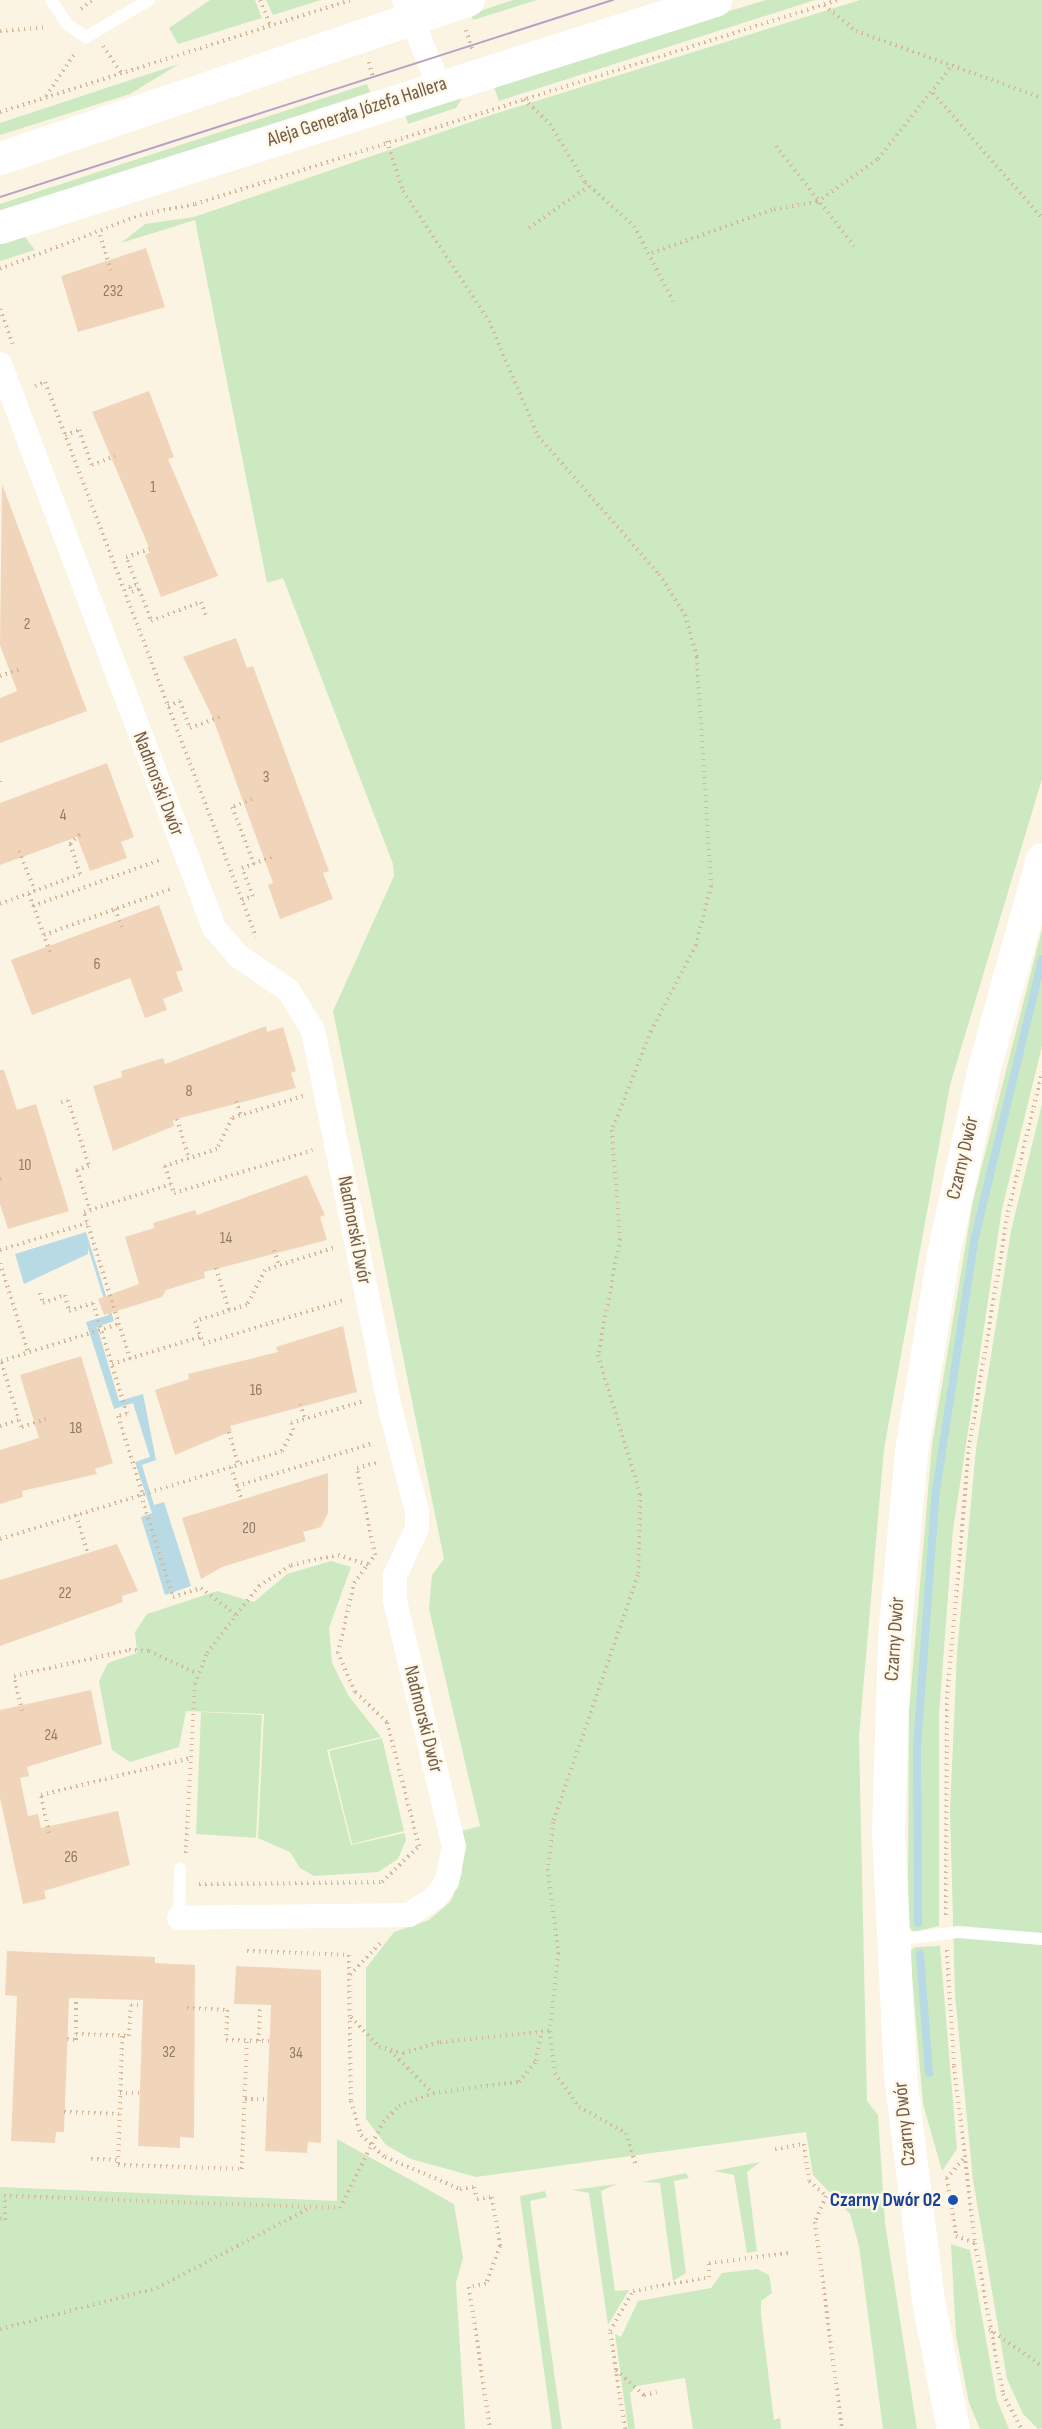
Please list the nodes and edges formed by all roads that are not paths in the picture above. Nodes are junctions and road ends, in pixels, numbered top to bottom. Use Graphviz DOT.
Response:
graph roads {
  1 [pos="51,0"];
  2 [pos="148,0"];
  3 [pos="468,0"];
  4 [pos="715,0"];
  5 [pos="408,9"];
  6 [pos="439,86"];
  7 [pos="0,158"];
  8 [pos="0,227"];
  9 [pos="8,358"];
  10 [pos="1042,859"];
  11 [pos="180,1869"];
  12 [pos="179,1918"];
  13 [pos="1042,1939"];
  14 [pos="890,1940"];
  15 [pos="953,2428"];
  1 -- 2 [label="lane"];
  3 -- 5 [label="main road"];
  4 -- 6 [label="main road, Aleja Generała Józefa Hallera"];
  5 -- 6 [label="street"];
  5 -- 7 [label="main road"];
  6 -- 8 [label="main road, Aleja Generała Józefa Hallera"];
  9 -- 12 [label="street, Nadmorski Dwór"];
  10 -- 14 [label="main road, Czarny Dwór"];
  11 -- 12 [label="lane"];
  13 -- 14 [label="lane"];
  14 -- 15 [label="main road, Czarny Dwór"];
}
